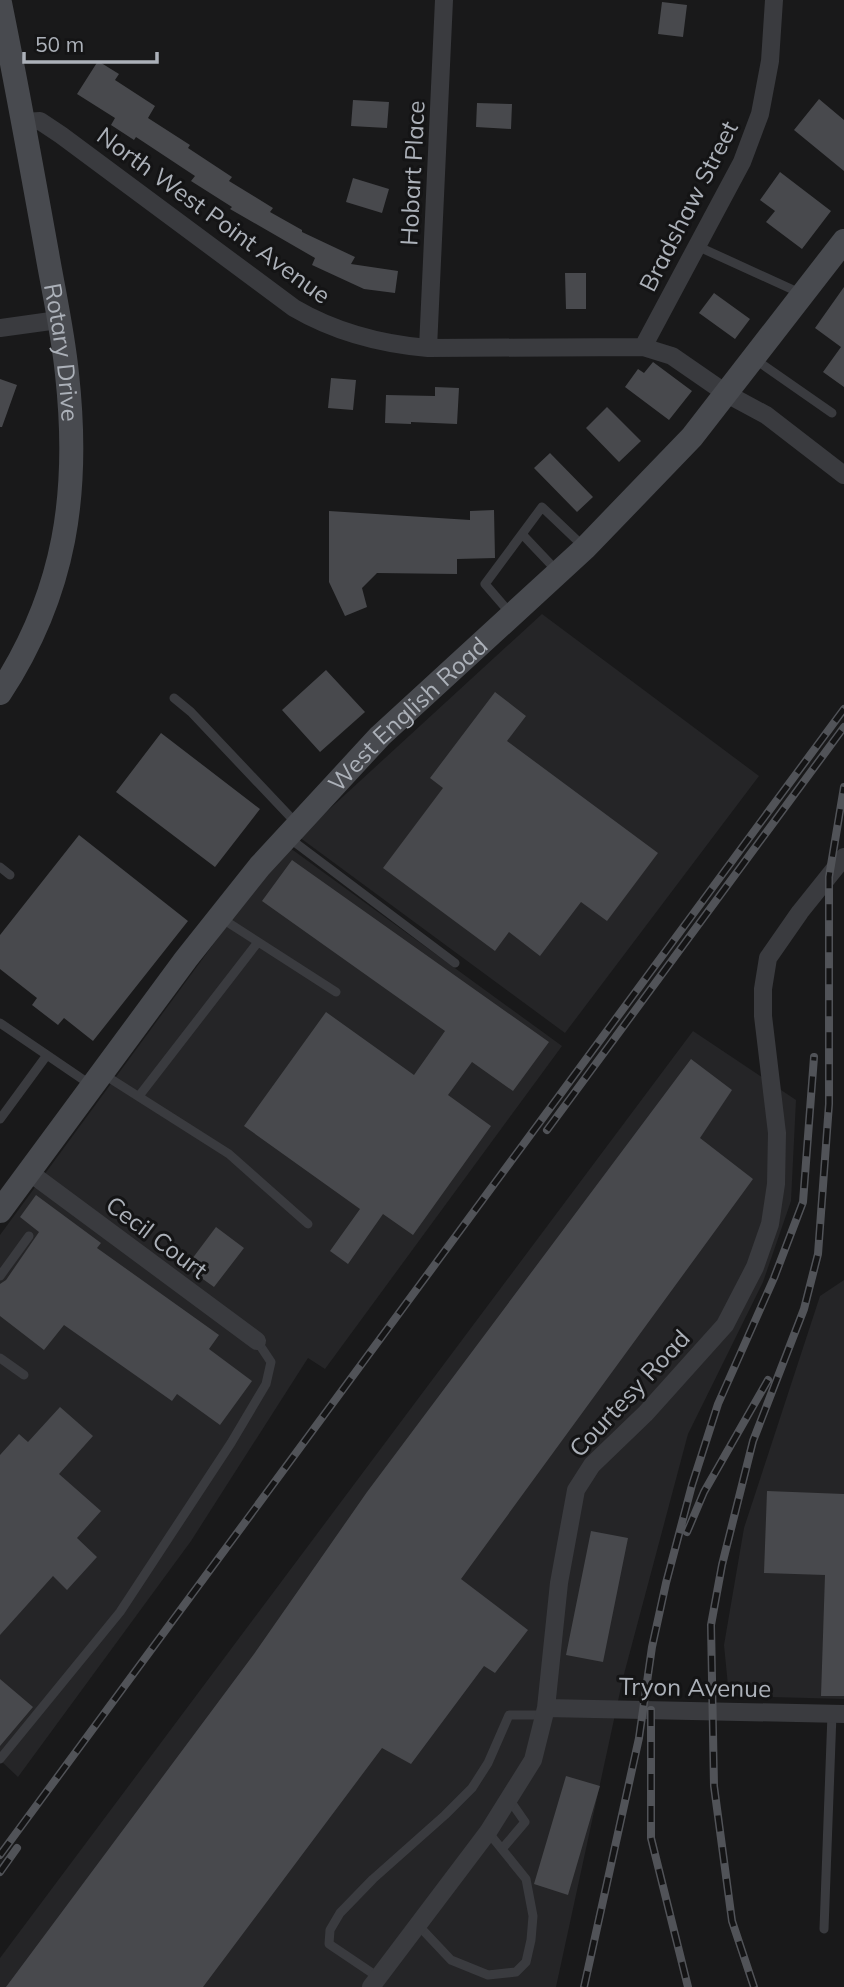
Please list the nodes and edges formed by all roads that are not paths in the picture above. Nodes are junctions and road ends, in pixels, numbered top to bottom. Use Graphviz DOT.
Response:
graph roads {
  1 [pos="444,0"];
  2 [pos="774,0"];
  3 [pos="0,3"];
  4 [pos="7,70"];
  5 [pos="24,122"];
  6 [pos="844,241"];
  7 [pos="697,246"];
  8 [pos="804,294"];
  9 [pos="58,320"];
  10 [pos="0,328"];
  11 [pos="643,346"];
  12 [pos="428,348"];
  13 [pos="754,359"];
  14 [pos="727,394"];
  15 [pos="832,413"];
  16 [pos="844,475"];
  17 [pos="522,534"];
  18 [pos="585,548"];
  19 [pos="558,572"];
  20 [pos="512,615"];
  21 [pos="0,693"];
  22 [pos="174,698"];
  23 [pos="293,831"];
  24 [pos="844,857"];
  25 [pos="0,867"];
  26 [pos="10,875"];
  27 [pos="219,917"];
  28 [pos="258,942"];
  29 [pos="455,963"];
  30 [pos="336,992"];
  31 [pos="0,1023"];
  32 [pos="47,1055"];
  33 [pos="97,1079"];
  34 [pos="139,1096"];
  35 [pos="0,1119"];
  36 [pos="29,1172"];
  37 [pos="0,1211"];
  38 [pos="308,1224"];
  39 [pos="29,1236"];
  40 [pos="0,1276"];
  41 [pos="257,1341"];
  42 [pos="2,1364"];
  43 [pos="24,1375"];
  44 [pos="545,1712"];
  45 [pos="838,1714"];
  46 [pos="0,1759"];
  47 [pos="509,1799"];
  48 [pos="488,1832"];
  49 [pos="502,1849"];
  50 [pos="417,1925"];
  51 [pos="824,1929"];
  52 [pos="374,1982"];
  1 -- 12 [label="street, Hobart Place"];
  2 -- 7 [label="street, Bradshaw Street"];
  3 -- 4 [label="main road, Rotary Drive"];
  4 -- 5 [label="main road, Rotary Drive"];
  5 -- 9 [label="main road, Rotary Drive"];
  5 -- 12 [label="street, North West Point Avenue"];
  6 -- 8 [label="main road, West English Road"];
  7 -- 8 [label="lane"];
  7 -- 11 [label="street, Bradshaw Street"];
  8 -- 13 [label="main road, West English Road"];
  9 -- 10 [label="street"];
  9 -- 21 [label="main road, Rotary Drive"];
  11 -- 12 [label="street, North West Point Avenue"];
  11 -- 14 [label="street, North West Point Avenue"];
  13 -- 14 [label="main road, West English Road"];
  13 -- 15 [label="lane"];
  14 -- 16 [label="street, North West Point Avenue"];
  14 -- 18 [label="main road, West English Road"];
  17 -- 18 [label="lane"];
  17 -- 19 [label="lane"];
  17 -- 20 [label="lane"];
  18 -- 19 [label="main road, West English Road"];
  19 -- 20 [label="main road, West English Road"];
  20 -- 23 [label="main road, West English Road"];
  22 -- 23 [label="lane"];
  23 -- 27 [label="main road, West English Road"];
  23 -- 29 [label="lane"];
  24 -- 44 [label="street, Courtesy Road"];
  25 -- 26 [label="lane"];
  27 -- 28 [label="lane"];
  27 -- 33 [label="main road, West English Road"];
  28 -- 30 [label="lane"];
  28 -- 34 [label="lane"];
  31 -- 32 [label="lane"];
  32 -- 33 [label="lane"];
  32 -- 35 [label="lane"];
  33 -- 34 [label="lane"];
  33 -- 36 [label="main road, West English Road"];
  34 -- 38 [label="lane"];
  36 -- 37 [label="main road, West English Road"];
  36 -- 41 [label="street, Cecil Court"];
  39 -- 40 [label="lane"];
  41 -- 46 [label="lane"];
  42 -- 43 [label="lane"];
  44 -- 45 [label="street, Tryon Avenue"];
  44 -- 47 [label="street, Courtesy Road"];
  44 -- 52 [label="lane"];
  45 -- 51 [label="lane"];
  47 -- 48 [label="street, Courtesy Road"];
  47 -- 49 [label="lane"];
  48 -- 49 [label="lane"];
  48 -- 50 [label="street, Courtesy Road"];
  49 -- 50 [label="lane"];
  50 -- 52 [label="street, Courtesy Road"];
}
